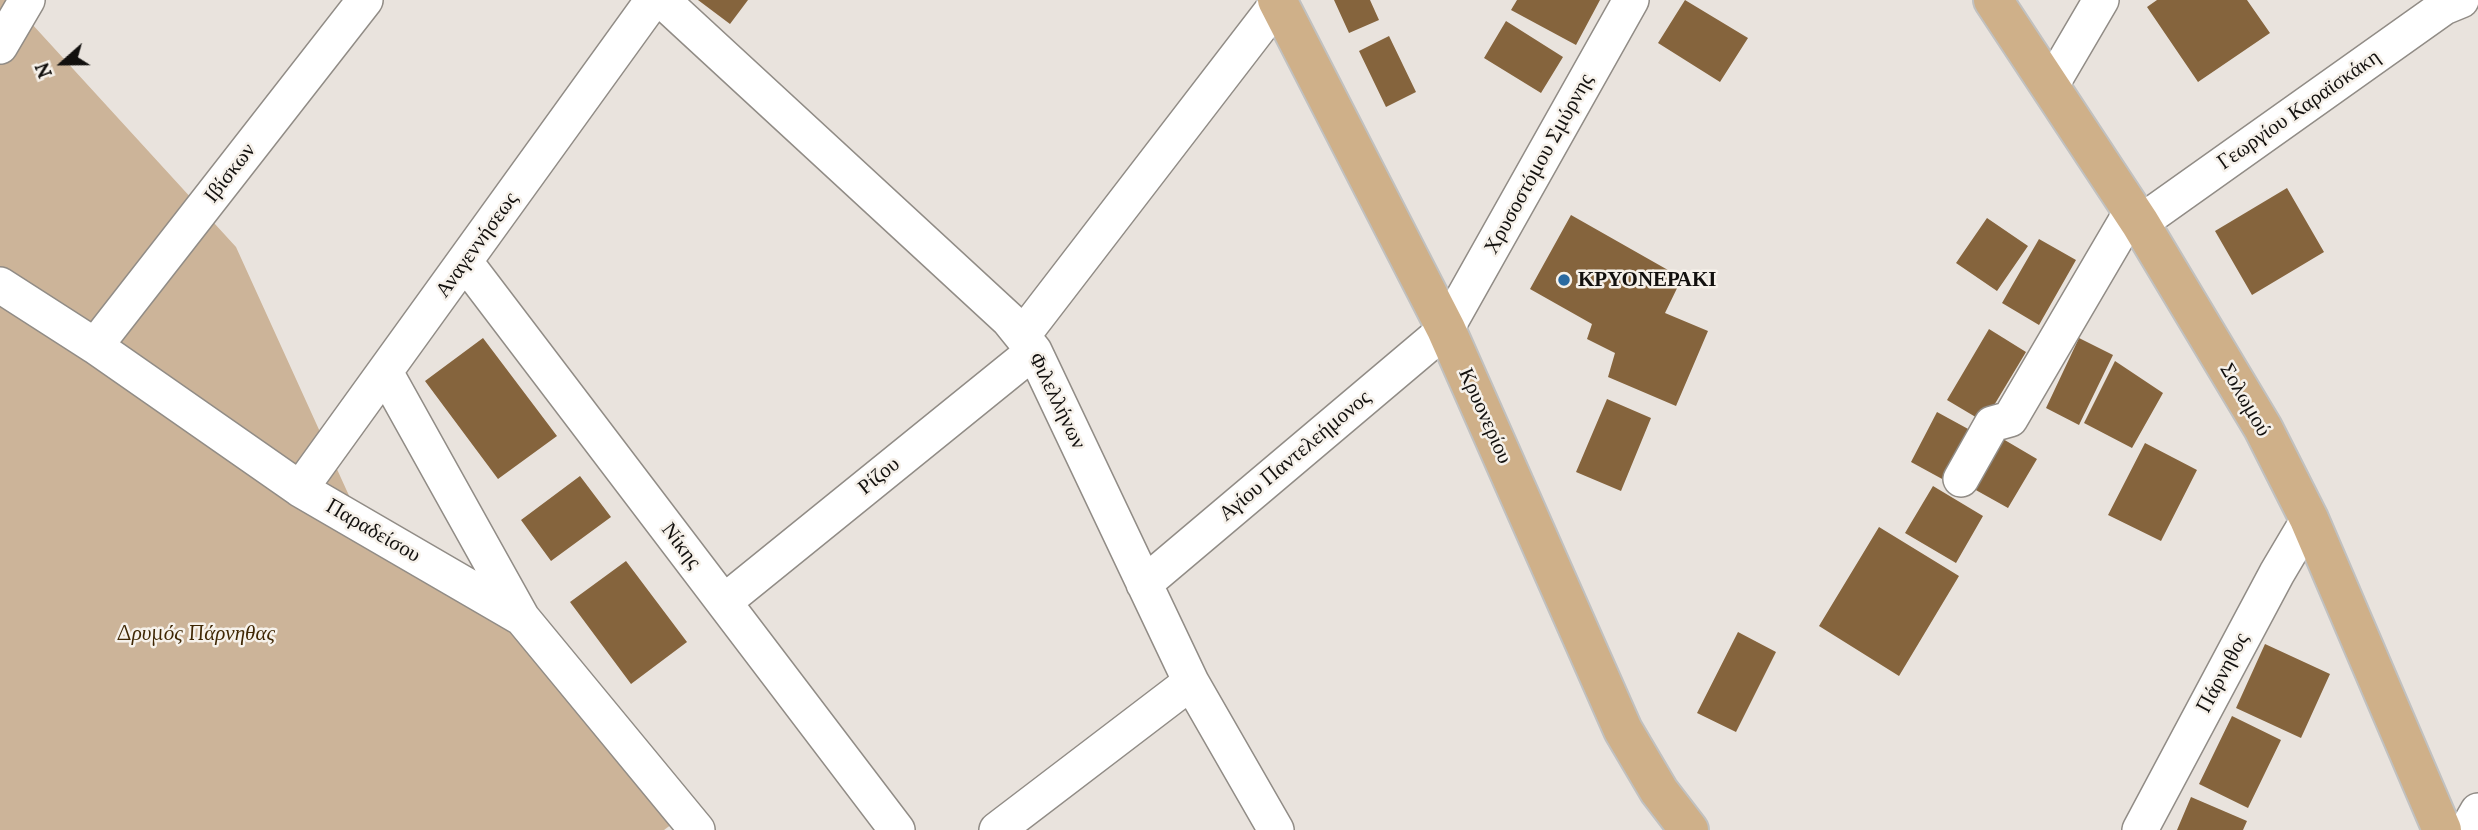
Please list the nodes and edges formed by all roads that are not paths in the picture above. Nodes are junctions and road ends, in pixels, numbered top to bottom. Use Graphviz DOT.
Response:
graph roads {
  1 [pos="27,0"];
  2 [pos="365,0"];
  3 [pos="653,0"];
  4 [pos="662,0"];
  5 [pos="1631,0"];
  6 [pos="1993,0"];
  7 [pos="2101,0"];
  8 [pos="1276,1"];
  9 [pos="2451,2"];
  10 [pos="0,46"];
  11 [pos="2050,87"];
  12 [pos="2136,217"];
  13 [pos="465,261"];
  14 [pos="0,285"];
  15 [pos="1446,329"];
  16 [pos="1028,343"];
  17 [pos="95,346"];
  18 [pos="385,372"];
  19 [pos="1961,479"];
  20 [pos="300,489"];
  21 [pos="2309,519"];
  22 [pos="1144,584"];
  23 [pos="724,602"];
  24 [pos="522,618"];
  25 [pos="1191,682"];
  26 [pos="2478,811"];
  27 [pos="697,830"];
  28 [pos="897,830"];
  29 [pos="998,830"];
  30 [pos="1276,830"];
  31 [pos="1689,830"];
  32 [pos="2140,830"];
  33 [pos="2442,830"];
  34 [pos="2467,830"];
  1 -- 10 [label="street"];
  2 -- 17 [label="street, Ιβίσκων"];
  3 -- 13 [label="street, Αναγεννήσεως"];
  4 -- 16 [label="street, Φιλελλήνων"];
  5 -- 15 [label="street, Χρυσοστόμου Σμύρνης"];
  6 -- 11 [label="main road, Σολωμού"];
  7 -- 11 [label="street"];
  8 -- 15 [label="main road, Κρυονερίου"];
  8 -- 16 [label="street, Ρίζου"];
  9 -- 12 [label="street, Γεωργίου Καραϊσκάκη"];
  11 -- 12 [label="main road, Σολωμού"];
  12 -- 19 [label="street"];
  12 -- 21 [label="main road, Σολωμού"];
  13 -- 18 [label="street, Αναγεννήσεως"];
  13 -- 23 [label="street, Νίκης"];
  14 -- 17 [label="street, Παραδείσου"];
  15 -- 22 [label="street, Αγίου Παντελεήμονος"];
  15 -- 31 [label="main road, Κρυονερίου"];
  16 -- 22 [label="street, Φιλελλήνων"];
  16 -- 23 [label="street, Ρίζου"];
  17 -- 20 [label="street, Παραδείσου"];
  18 -- 20 [label="street, Αναγεννήσεως"];
  18 -- 24 [label="street"];
  20 -- 24 [label="street, Παραδείσου"];
  21 -- 32 [label="street, Πάρνηθος"];
  21 -- 33 [label="main road, Σολωμού"];
  22 -- 25 [label="street, Φιλελλήνων"];
  23 -- 28 [label="street, Νίκης"];
  24 -- 27 [label="street, Παραδείσου"];
  25 -- 29 [label="street"];
  25 -- 30 [label="street, Φιλελλήνων"];
  26 -- 34 [label="street"];
}
